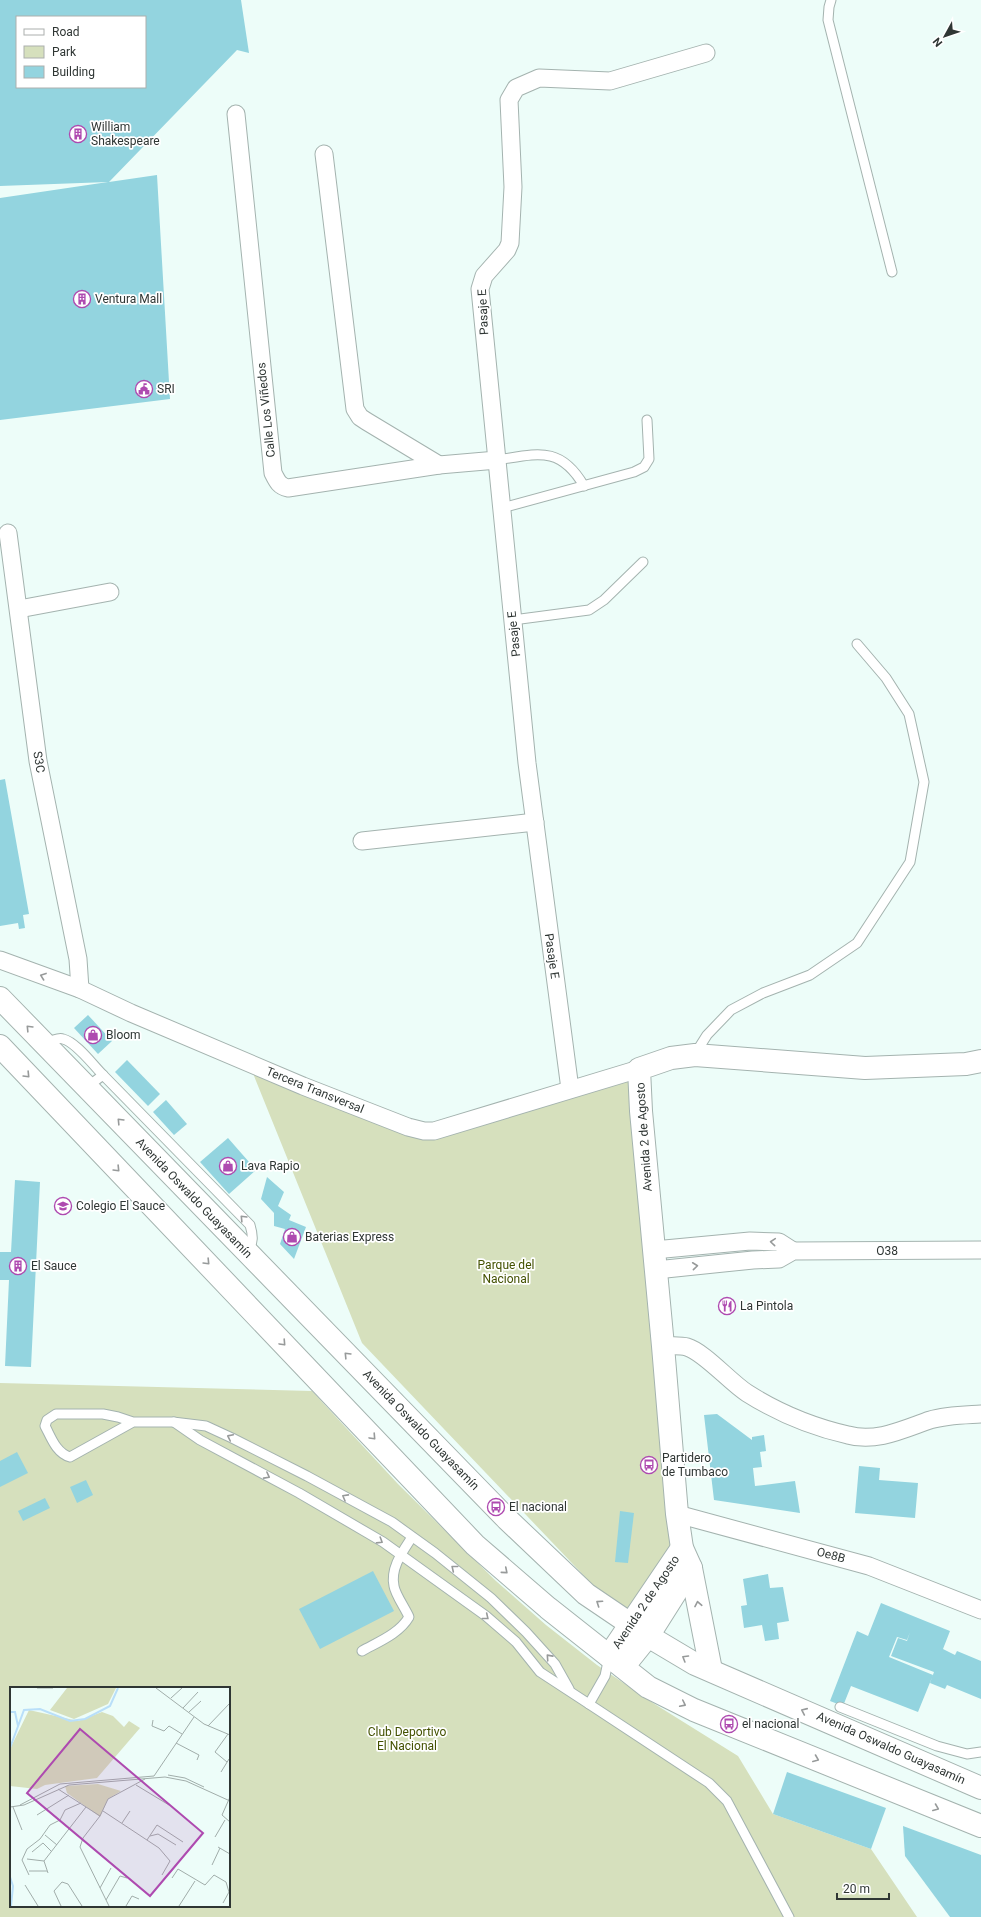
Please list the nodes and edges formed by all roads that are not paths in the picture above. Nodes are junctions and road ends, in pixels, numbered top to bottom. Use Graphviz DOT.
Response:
graph roads {
  1 [pos="831,0"];
  2 [pos="706,53"];
  3 [pos="236,114"];
  4 [pos="324,154"];
  5 [pos="892,272"];
  6 [pos="647,420"];
  7 [pos="497,460"];
  8 [pos="439,465"];
  9 [pos="584,486"];
  10 [pos="502,508"];
  11 [pos="8,533"];
  12 [pos="643,562"];
  13 [pos="110,592"];
  14 [pos="18,609"];
  15 [pos="513,620"];
  16 [pos="857,644"];
  17 [pos="535,822"];
  18 [pos="362,841"];
  19 [pos="0,960"];
  20 [pos="80,989"];
  21 [pos="0,998"];
  22 [pos="0,1046"];
  23 [pos="695,1055"];
  24 [pos="981,1061"];
  25 [pos="639,1069"];
  26 [pos="570,1089"];
  27 [pos="981,1250"];
  28 [pos="655,1260"];
  29 [pos="663,1346"];
  30 [pos="981,1414"];
  31 [pos="133,1422"];
  32 [pos="173,1422"];
  33 [pos="677,1514"];
  34 [pos="412,1537"];
  35 [pos="682,1548"];
  36 [pos="401,1554"];
  37 [pos="691,1568"];
  38 [pos="981,1610"];
  39 [pos="640,1630"];
  40 [pos="362,1651"];
  41 [pos="613,1666"];
  42 [pos="711,1670"];
  43 [pos="569,1690"];
  44 [pos="589,1704"];
  45 [pos="840,1707"];
  46 [pos="981,1752"];
  47 [pos="981,1788"];
  48 [pos="981,1826"];
  49 [pos="789,1917"];
  1 -- 5 [label="lane"];
  2 -- 7 [label="street, Pasaje E"];
  3 -- 8 [label="street, Calle Los Viñedos"];
  4 -- 8 [label="street"];
  6 -- 9 [label="lane"];
  7 -- 8 [label="street, Calle Los Viñedos"];
  7 -- 9 [label="lane"];
  7 -- 10 [label="street, Pasaje E"];
  9 -- 10 [label="lane"];
  10 -- 15 [label="street, Pasaje E"];
  11 -- 14 [label="street, S3C"];
  12 -- 15 [label="lane"];
  13 -- 14 [label="street"];
  14 -- 20 [label="street, S3C"];
  15 -- 17 [label="street, Pasaje E"];
  16 -- 23 [label="lane"];
  17 -- 18 [label="street"];
  17 -- 26 [label="street, Pasaje E"];
  20 -- 19 [label="street, Tercera Transversal, one-way"];
  20 -- 26 [label="street, Tercera Transversal"];
  39 -- 21 [label="main road, Avenida Oswaldo Guayasamín, one-way"];
  22 -- 41 [label="main road, one-way"];
  23 -- 24 [label="main road, Avenida 2 de Agosto"];
  23 -- 25 [label="main road, Avenida 2 de Agosto"];
  25 -- 26 [label="street, Tercera Transversal"];
  25 -- 28 [label="main road, Avenida 2 de Agosto"];
  27 -- 28 [label="street, O38"];
  28 -- 29 [label="main road, Avenida 2 de Agosto"];
  29 -- 30 [label="street"];
  29 -- 33 [label="main road, Avenida 2 de Agosto"];
  31 -- 31 [label="lane"];
  31 -- 32 [label="lane"];
  34 -- 32 [label="lane, one-way"];
  32 -- 36 [label="lane, one-way"];
  33 -- 35 [label="main road, Avenida 2 de Agosto"];
  33 -- 38 [label="street, Oe8B"];
  34 -- 36 [label="lane"];
  43 -- 34 [label="lane, one-way"];
  35 -- 37 [label="main road, Avenida 2 de Agosto"];
  35 -- 39 [label="main road, Avenida 2 de Agosto"];
  36 -- 40 [label="lane"];
  36 -- 43 [label="lane, one-way"];
  37 -- 39 [label="main road, Avenida 2 de Agosto"];
  42 -- 37 [label="main road, one-way"];
  39 -- 41 [label="main road, Avenida 2 de Agosto"];
  42 -- 39 [label="main road, Avenida Oswaldo Guayasamín, one-way"];
  41 -- 44 [label="lane"];
  41 -- 48 [label="main road, one-way"];
  47 -- 42 [label="main road, Avenida Oswaldo Guayasamín, one-way"];
  43 -- 44 [label="lane"];
  44 -- 49 [label="lane"];
  45 -- 46 [label="lane"];
}
